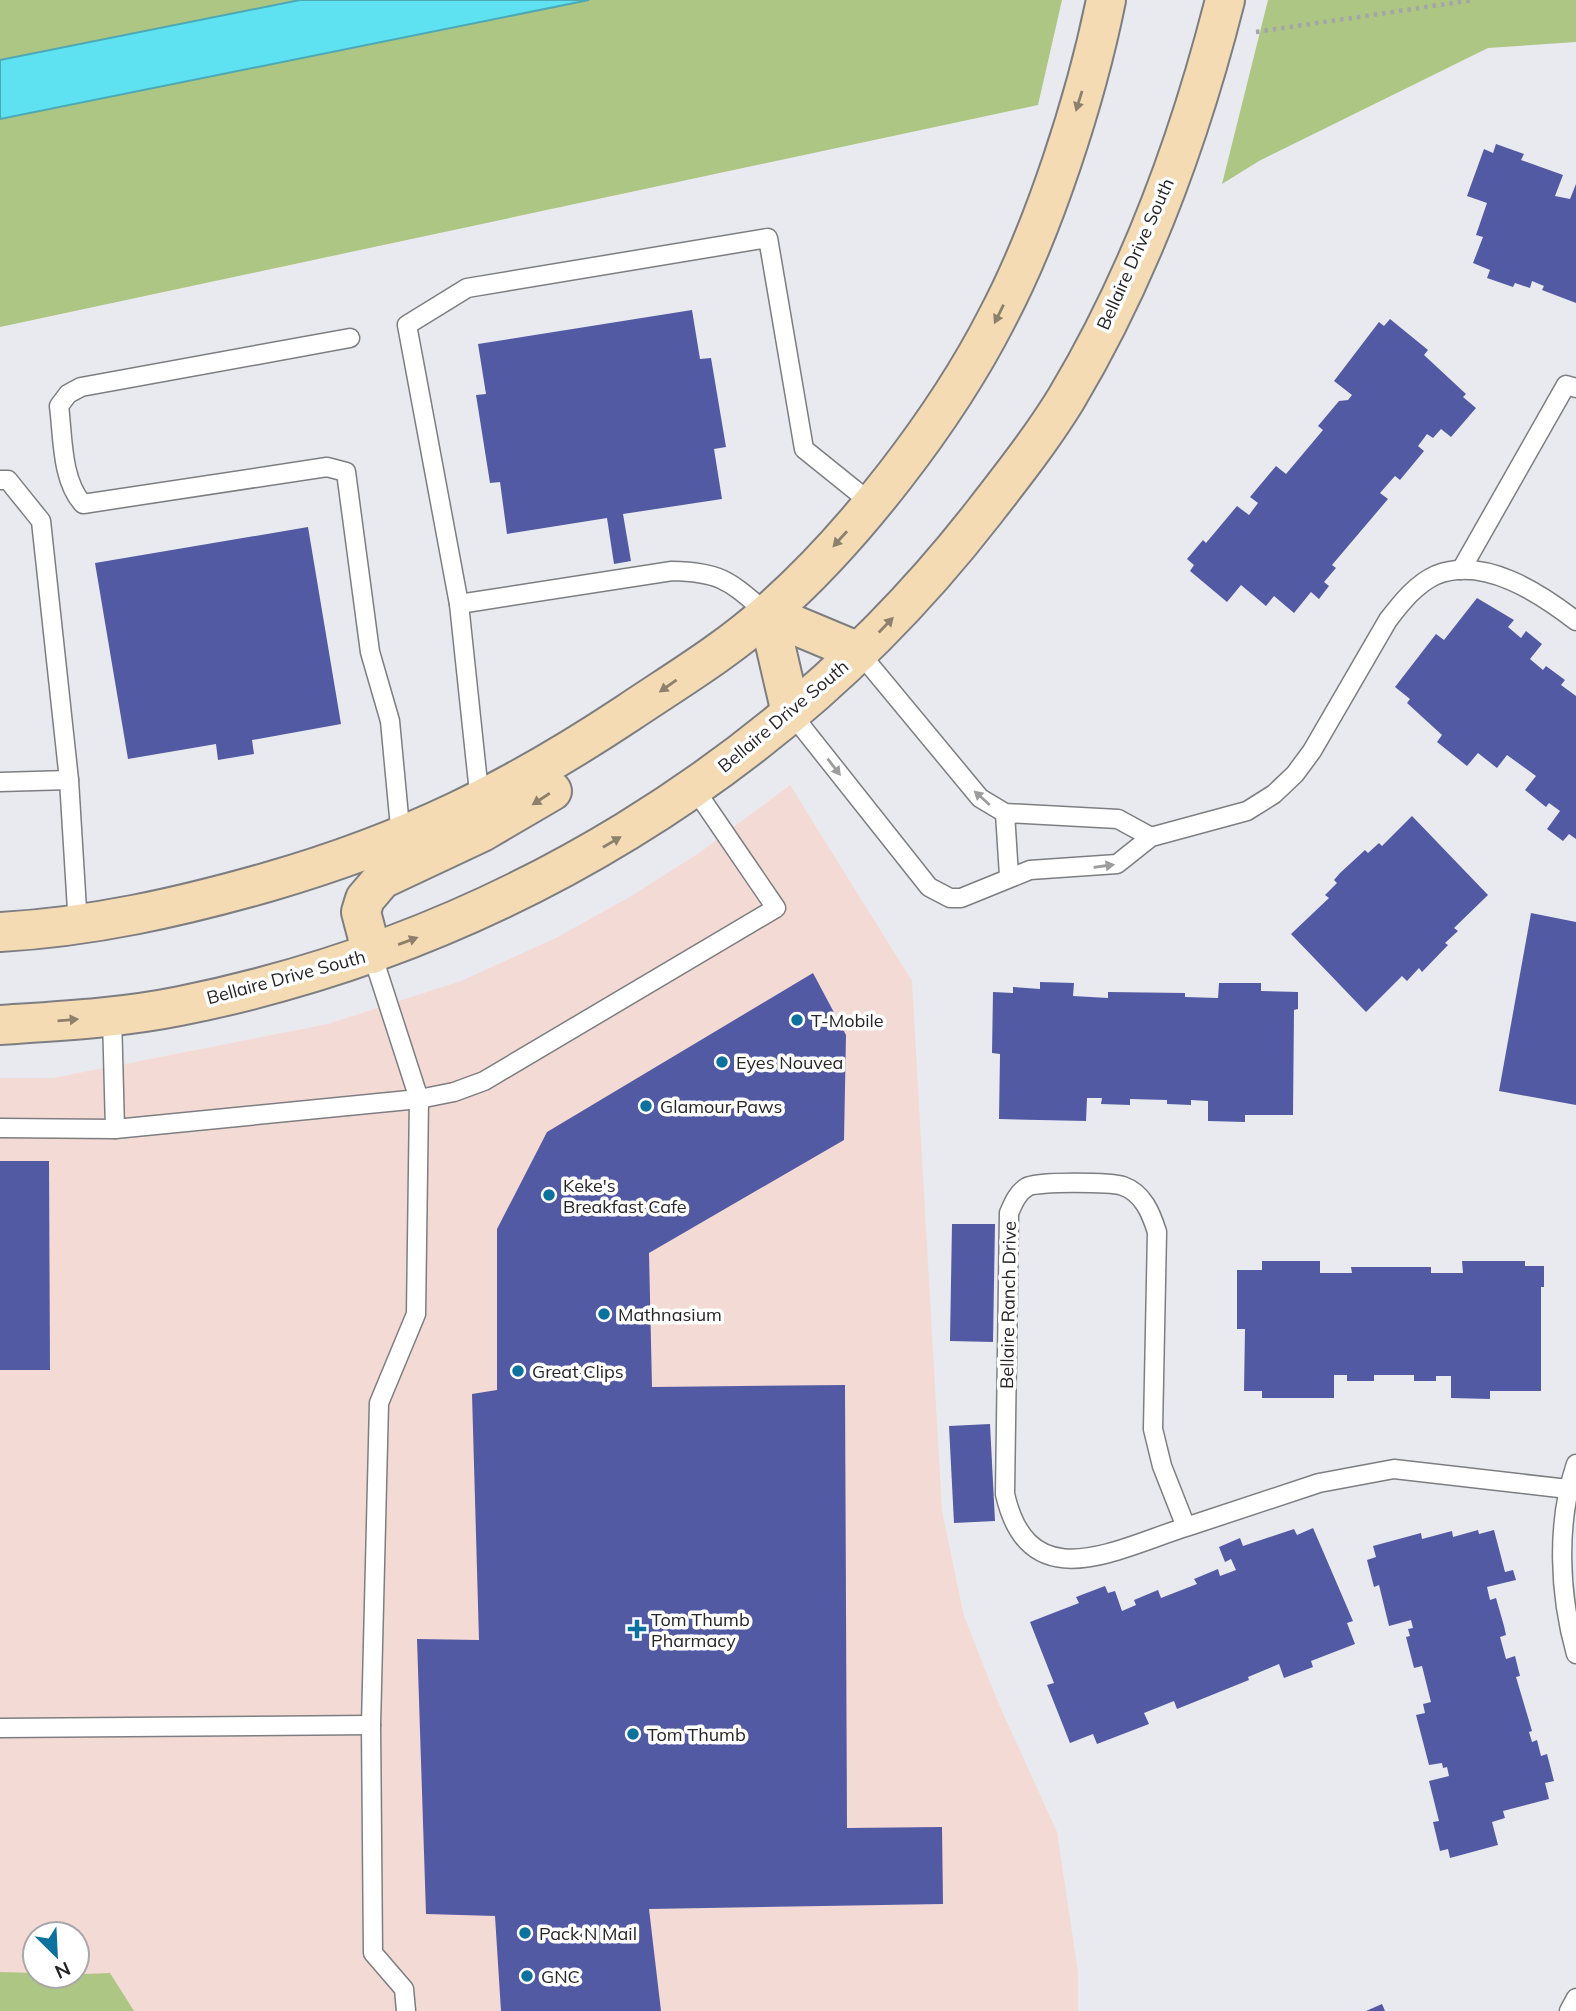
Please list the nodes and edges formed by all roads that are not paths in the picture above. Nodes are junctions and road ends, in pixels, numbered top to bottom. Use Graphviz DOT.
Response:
graph roads {
  1 [pos="1221,15"];
  2 [pos="1102,18"];
  3 [pos="350,338"];
  4 [pos="1576,388"];
  5 [pos="0,480"];
  6 [pos="872,503"];
  7 [pos="1461,570"];
  8 [pos="459,604"];
  9 [pos="768,614"];
  10 [pos="1576,621"];
  11 [pos="859,652"];
  12 [pos="791,713"];
  13 [pos="623,716"];
  14 [pos="69,780"];
  15 [pos="0,782"];
  16 [pos="694,788"];
  17 [pos="480,802"];
  18 [pos="1005,813"];
  19 [pos="1152,837"];
  20 [pos="401,838"];
  21 [pos="1009,876"];
  22 [pos="78,926"];
  23 [pos="0,932"];
  24 [pos="372,954"];
  25 [pos="112,1016"];
  26 [pos="0,1025"];
  27 [pos="419,1099"];
  28 [pos="0,1128"];
  29 [pos="116,1129"];
  30 [pos="1576,1464"];
  31 [pos="1567,1489"];
  32 [pos="1186,1527"];
  33 [pos="1570,1587"];
  34 [pos="1576,1654"];
  35 [pos="371,1725"];
  36 [pos="0,1728"];
  37 [pos="1576,1998"];
  38 [pos="406,2011"];
  39 [pos="1569,2011"];
  11 -- 1 [label="main road, Bellaire Drive South, one-way"];
  2 -- 6 [label="main road, one-way"];
  3 -- 20 [label="lane"];
  4 -- 7 [label="lane"];
  5 -- 14 [label="lane"];
  6 -- 8 [label="lane"];
  6 -- 9 [label="main road, one-way"];
  7 -- 10 [label="lane"];
  7 -- 19 [label="lane"];
  8 -- 9 [label="lane"];
  8 -- 17 [label="lane"];
  9 -- 11 [label="main road"];
  9 -- 12 [label="main road"];
  9 -- 13 [label="main road, one-way"];
  11 -- 12 [label="main road, Bellaire Drive South"];
  18 -- 11 [label="lane, one-way"];
  12 -- 16 [label="main road, Bellaire Drive South"];
  12 -- 21 [label="lane, one-way"];
  13 -- 17 [label="main road"];
  13 -- 24 [label="main road, one-way"];
  14 -- 15 [label="lane"];
  14 -- 22 [label="lane"];
  24 -- 16 [label="main road, Bellaire Drive South, one-way"];
  16 -- 27 [label="lane"];
  17 -- 20 [label="main road"];
  18 -- 19 [label="lane"];
  18 -- 21 [label="lane"];
  21 -- 19 [label="lane, one-way"];
  20 -- 22 [label="main road"];
  22 -- 23 [label="main road"];
  24 -- 25 [label="main road, Bellaire Drive South"];
  24 -- 27 [label="lane"];
  26 -- 25 [label="main road, Bellaire Drive South, one-way"];
  25 -- 29 [label="lane"];
  27 -- 29 [label="lane"];
  27 -- 35 [label="lane"];
  28 -- 29 [label="lane"];
  30 -- 31 [label="lane"];
  31 -- 32 [label="lane, Bellaire Ranch Drive"];
  31 -- 33 [label="lane"];
  32 -- 32 [label="lane, Bellaire Ranch Drive"];
  33 -- 34 [label="lane"];
  35 -- 36 [label="lane"];
  35 -- 38 [label="lane"];
  37 -- 39 [label="lane"];
}
